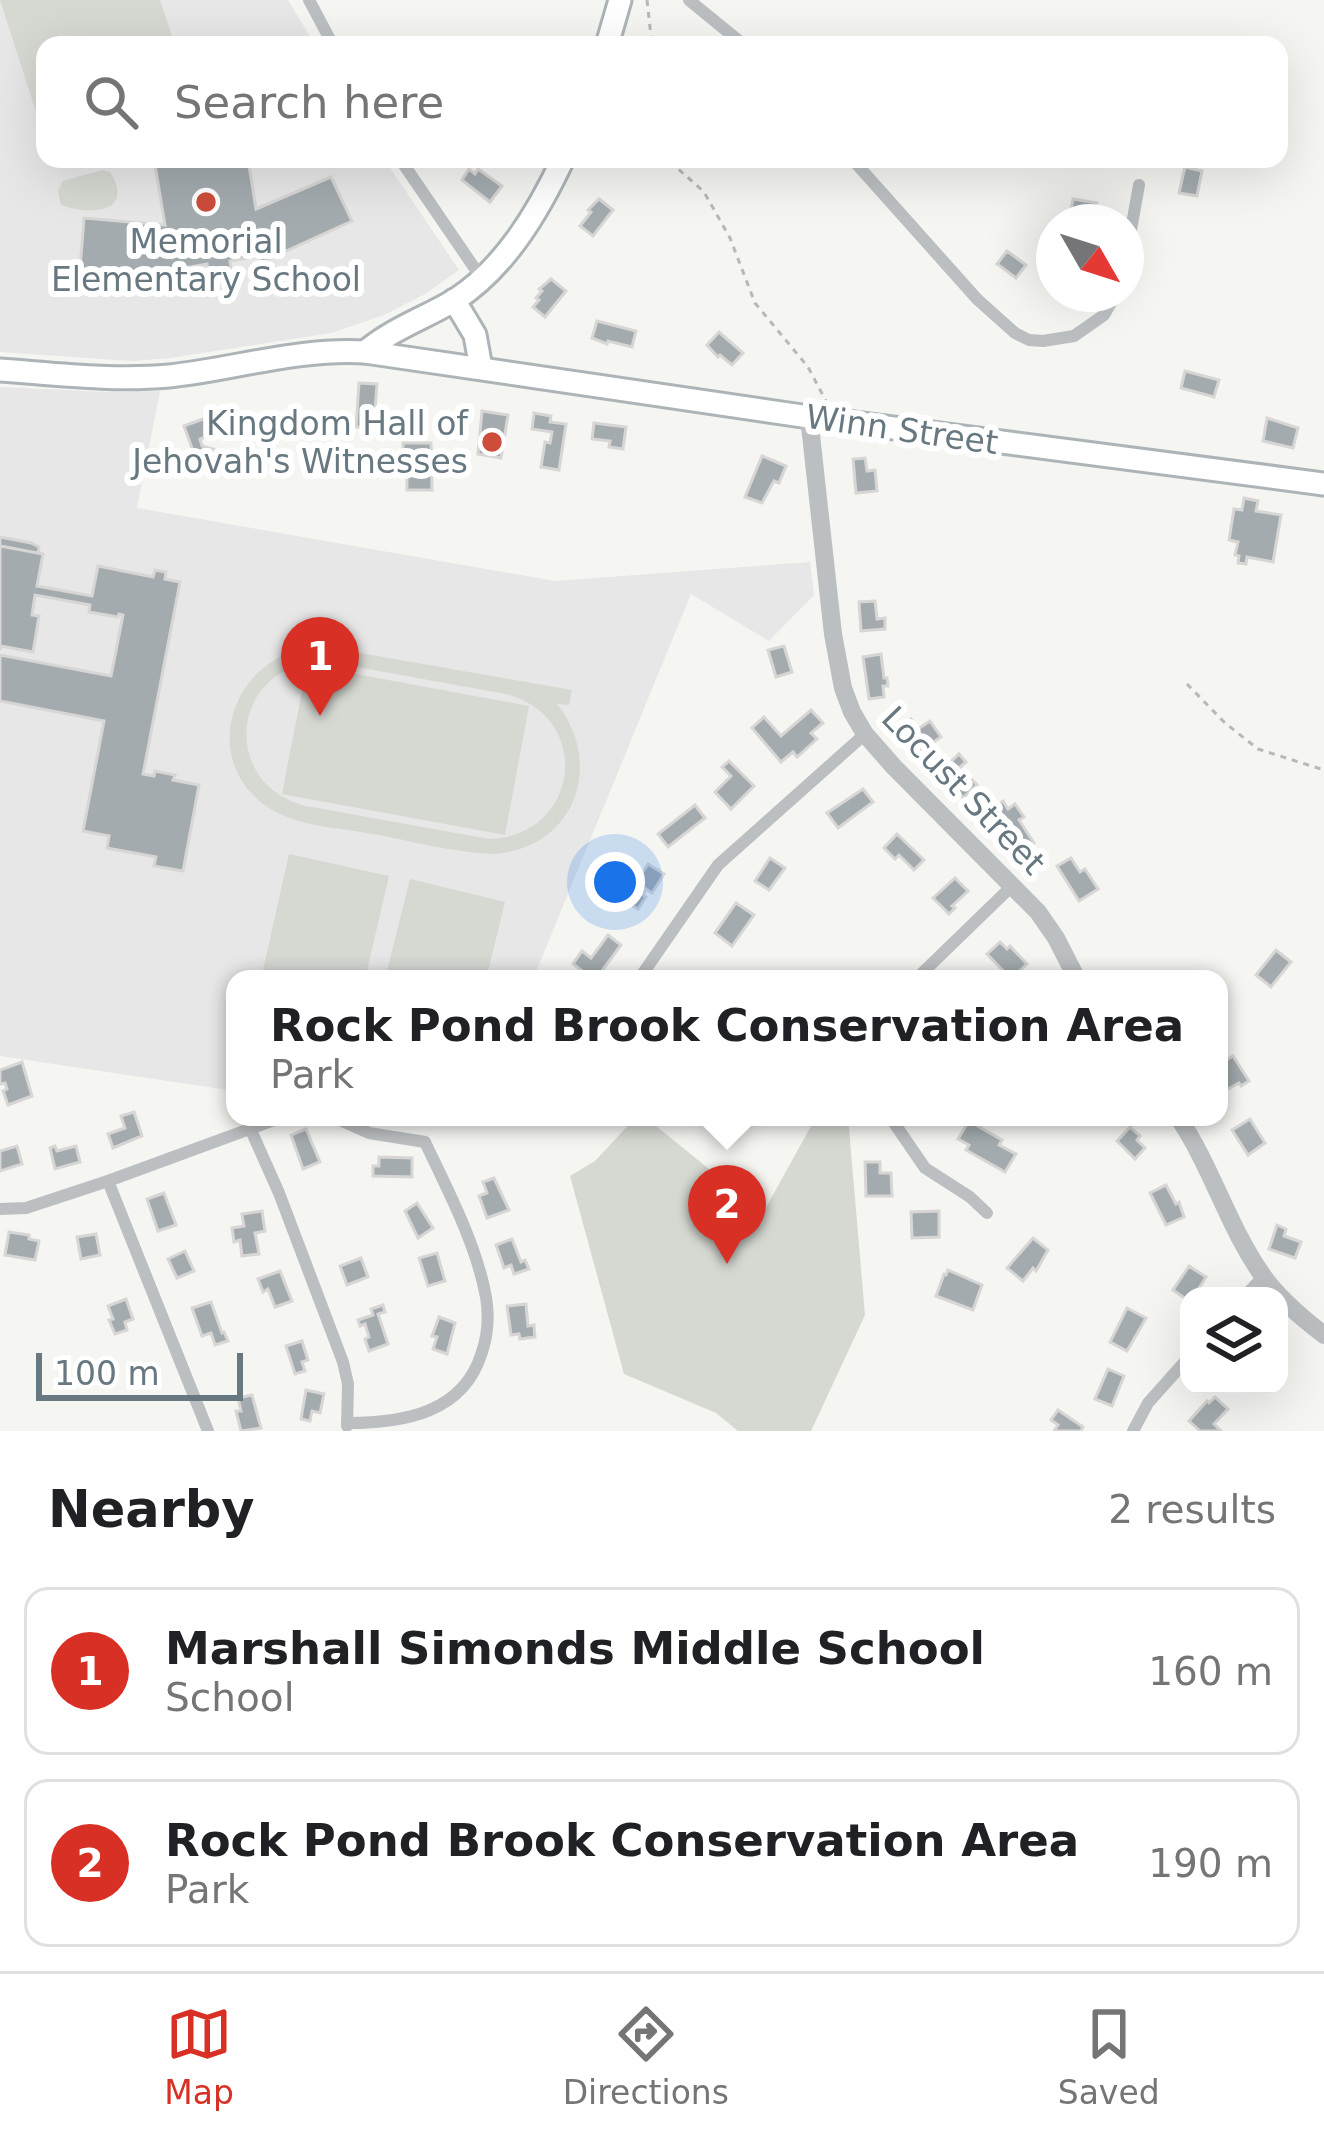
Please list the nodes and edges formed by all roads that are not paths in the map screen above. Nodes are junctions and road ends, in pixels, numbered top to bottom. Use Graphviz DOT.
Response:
graph roads {
  1 [pos="308,0"];
  2 [pos="620,0"];
  3 [pos="689,0"];
  4 [pos="327,36"];
  5 [pos="610,36"];
  6 [pos="733,36"];
  7 [pos="406,168"];
  8 [pos="558,168"];
  9 [pos="860,168"];
  10 [pos="1139,185"];
  11 [pos="1136,204"];
  12 [pos="482,279"];
  13 [pos="454,300"];
  14 [pos="1106,312"];
  15 [pos="364,352"];
  16 [pos="481,368"];
  17 [pos="0,370"];
  18 [pos="809,417"];
  19 [pos="1324,484"];
  20 [pos="866,734"];
  21 [pos="1013,885"];
  22 [pos="645,970"];
  23 [pos="925,970"];
  24 [pos="1072,970"];
  25 [pos="256,1126"];
  26 [pos="353,1126"];
  27 [pos="896,1126"];
  28 [pos="1184,1126"];
  29 [pos="250,1128"];
  30 [pos="108,1181"];
  31 [pos="0,1209"];
  32 [pos="987,1213"];
  33 [pos="1263,1277"];
  34 [pos="1254,1287"];
  35 [pos="1324,1335"];
  36 [pos="1180,1367"];
  37 [pos="347,1427"];
  38 [pos="208,1431"];
  39 [pos="1133,1431"];
  1 -- 4 [label="street"];
  2 -- 5 [label="main road"];
  3 -- 6 [label="street"];
  7 -- 12 [label="street"];
  8 -- 12 [label="main road"];
  9 -- 14 [label="street"];
  10 -- 11 [label="street"];
  12 -- 13 [label="main road"];
  13 -- 15 [label="main road"];
  13 -- 16 [label="main road"];
  15 -- 16 [label="main road, Winn Street"];
  15 -- 17 [label="main road, Winn Street"];
  16 -- 18 [label="main road, Winn Street"];
  18 -- 19 [label="main road, Winn Street"];
  18 -- 20 [label="street, Locust Street"];
  20 -- 21 [label="street, Locust Street"];
  20 -- 22 [label="street"];
  21 -- 23 [label="street"];
  21 -- 24 [label="street, Locust Street"];
  25 -- 29 [label="street"];
  26 -- 37 [label="street"];
  27 -- 32 [label="street"];
  28 -- 33 [label="street"];
  29 -- 30 [label="street"];
  29 -- 37 [label="street"];
  30 -- 31 [label="street"];
  30 -- 38 [label="street"];
  33 -- 34 [label="street"];
  33 -- 35 [label="street"];
  36 -- 39 [label="street"];
}
